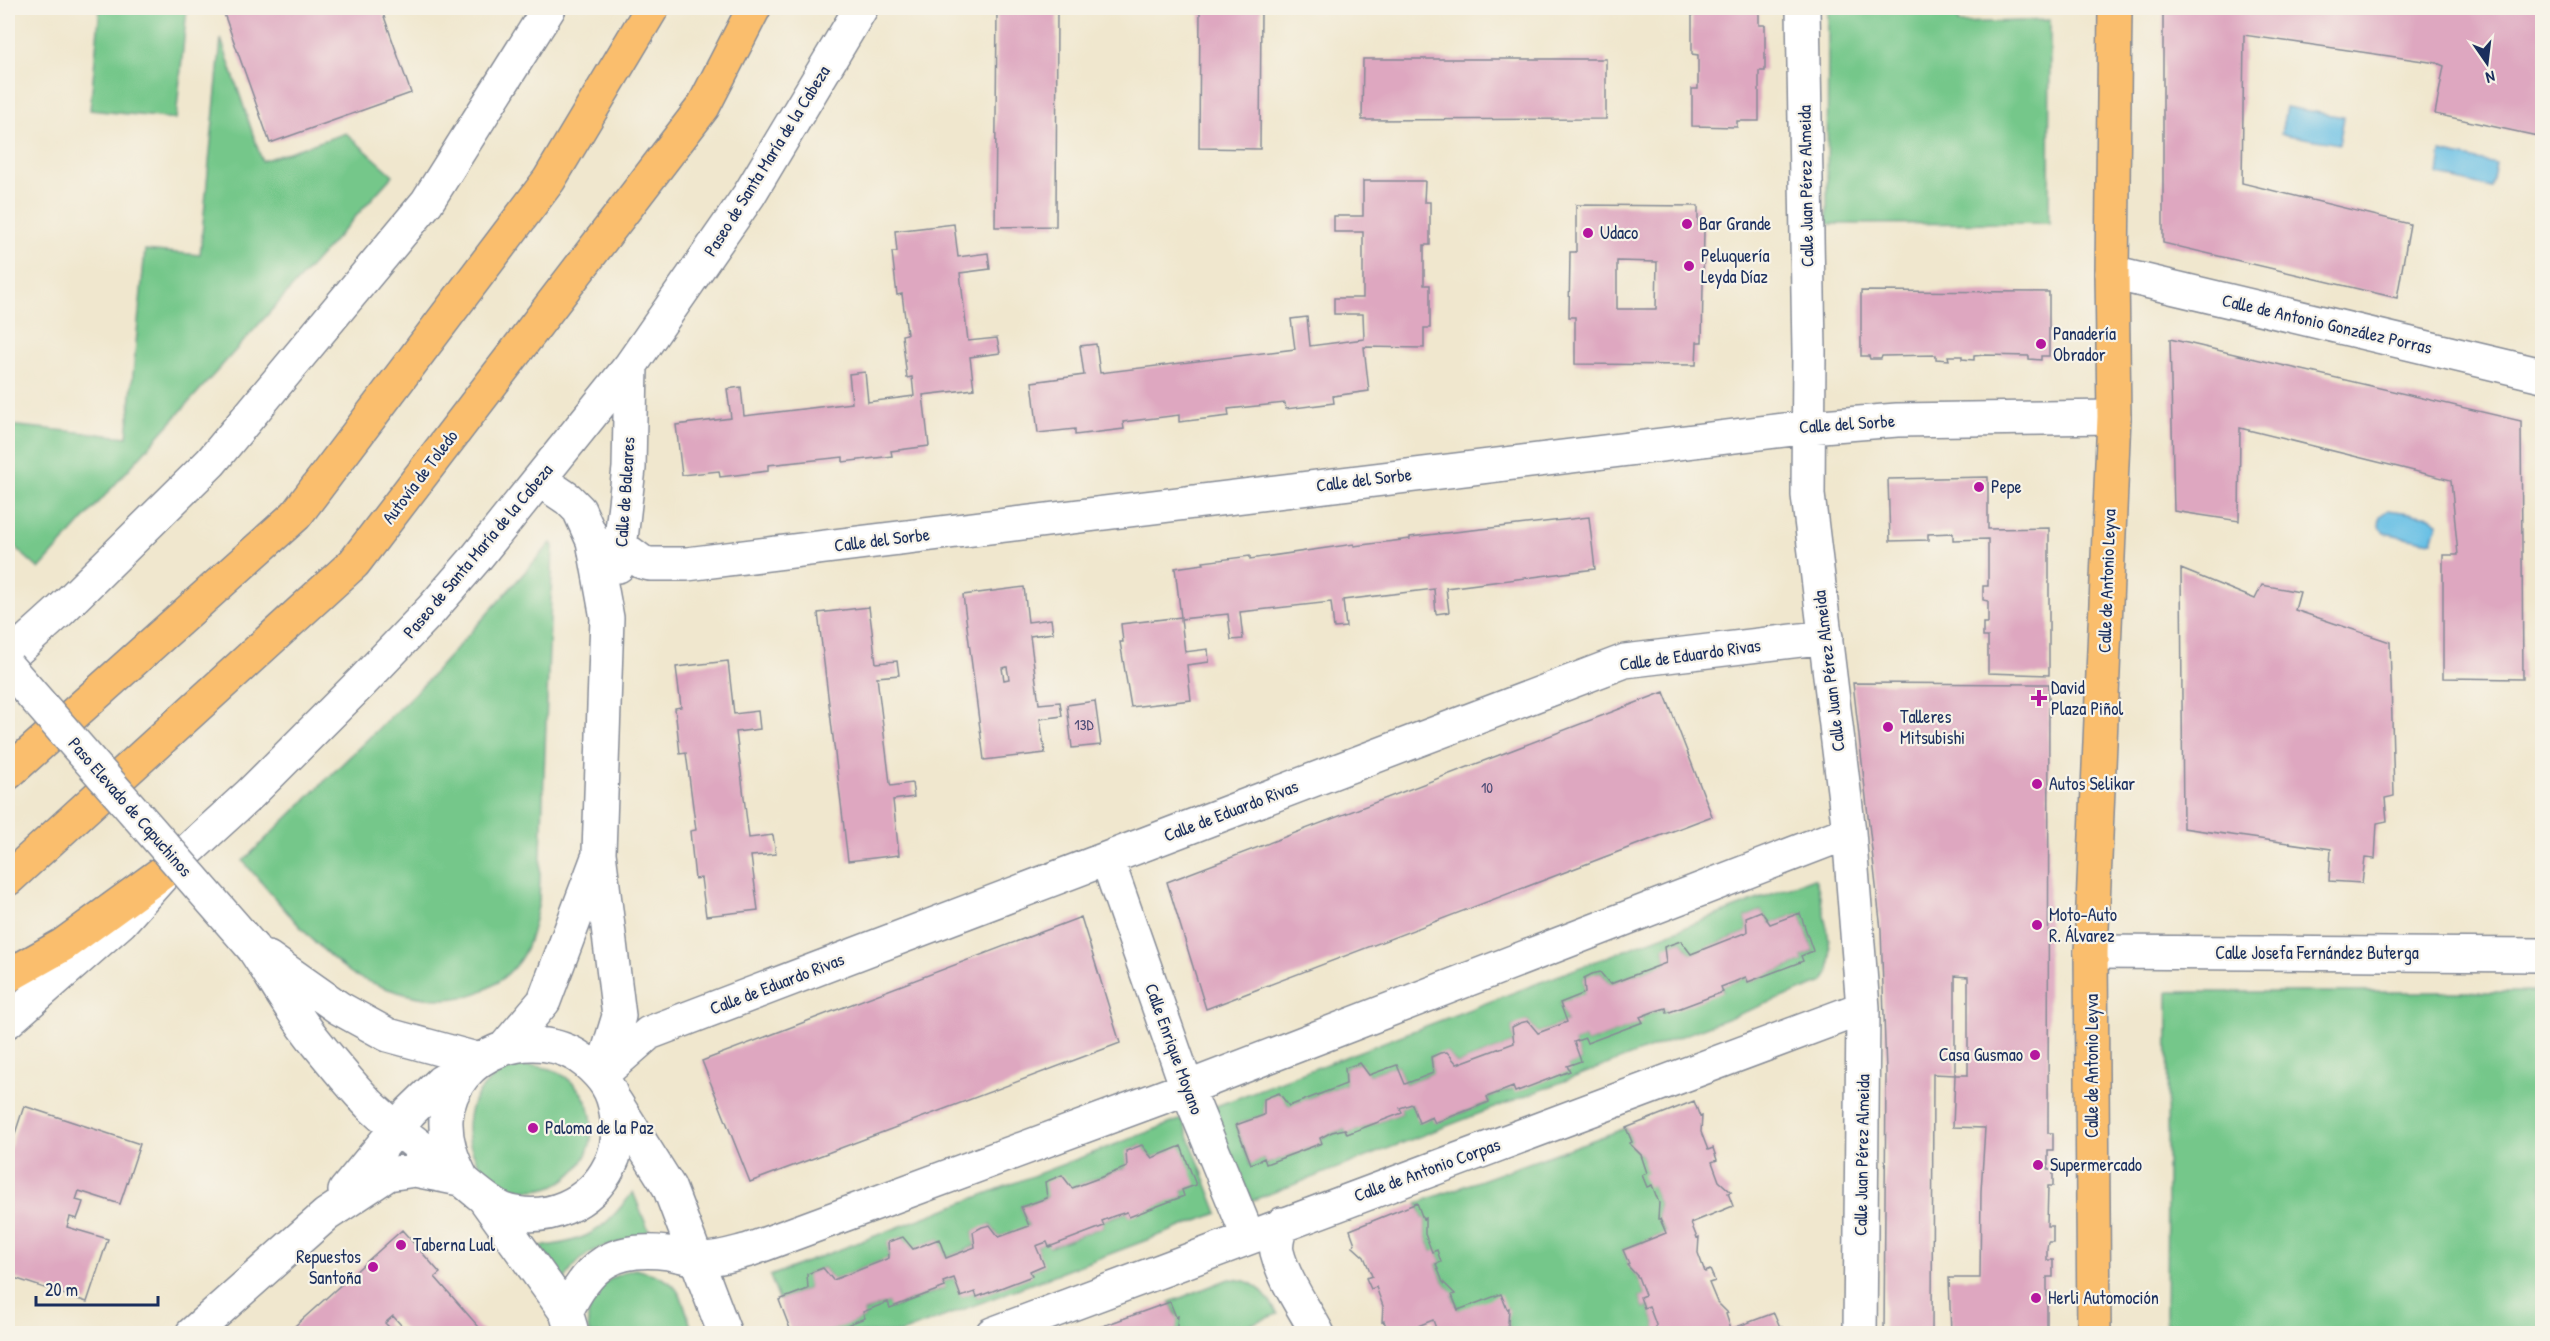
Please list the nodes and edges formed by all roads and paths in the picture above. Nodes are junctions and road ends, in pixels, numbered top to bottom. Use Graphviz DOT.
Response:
graph roads {
  1 [pos="549,8"];
  2 [pos="652,8"];
  3 [pos="754,8"];
  4 [pos="861,8"];
  5 [pos="1803,8"];
  6 [pos="2115,8"];
  7 [pos="2112,273"];
  8 [pos="631,364"];
  9 [pos="2542,375"];
  10 [pos="2114,417"];
  11 [pos="1809,427"];
  12 [pos="540,480"];
  13 [pos="622,547"];
  14 [pos="607,618"];
  15 [pos="1826,637"];
  16 [pos="8,658"];
  17 [pos="8,667"];
  18 [pos="8,773"];
  19 [pos="1849,832"];
  20 [pos="599,853"];
  21 [pos="1107,859"];
  22 [pos="170,867"];
  23 [pos="8,879"];
  24 [pos="253,948"];
  25 [pos="2091,952"];
  26 [pos="2542,954"];
  27 [pos="8,976"];
  28 [pos="1863,1008"];
  29 [pos="619,1016"];
  30 [pos="8,1021"];
  31 [pos="650,1033"];
  32 [pos="493,1053"];
  33 [pos="608,1088"];
  34 [pos="1187,1088"];
  35 [pos="370,1105"];
  36 [pos="398,1127"];
  37 [pos="472,1186"];
  38 [pos="326,1215"];
  39 [pos="1282,1224"];
  40 [pos="1248,1236"];
  41 [pos="698,1259"];
  42 [pos="569,1323"];
  43 [pos="192,1334"];
  44 [pos="725,1334"];
  45 [pos="992,1334"];
  46 [pos="1318,1334"];
  47 [pos="1860,1334"];
  48 [pos="2094,1334"];
  1 -- 16 [label="street"];
  2 -- 18 [label="main road"];
  3 -- 23 [label="main road, Autovía de Toledo"];
  4 -- 8 [label="street, Paseo de Santa María de la Cabeza"];
  5 -- 11 [label="street, Calle Juan Pérez Almeida"];
  6 -- 7 [label="main road, Calle de Antonio Leyva"];
  7 -- 9 [label="street, Calle de Antonio González Porras"];
  7 -- 10 [label="main road, Calle de Antonio Leyva"];
  8 -- 12 [label="street, Paseo de Santa María de la Cabeza"];
  8 -- 13 [label="street, Calle de Baleares"];
  10 -- 11 [label="street, Calle del Sorbe"];
  10 -- 25 [label="main road, Calle de Antonio Leyva"];
  11 -- 13 [label="street, Calle del Sorbe"];
  11 -- 15 [label="street, Calle Juan Pérez Almeida"];
  12 -- 14 [label="street, Calle de Baleares"];
  12 -- 22 [label="street, Paseo de Santa María de la Cabeza"];
  13 -- 14 [label="street, Calle de Baleares"];
  14 -- 20 [label="street, Calle de Baleares"];
  15 -- 19 [label="street, Calle Juan Pérez Almeida"];
  15 -- 21 [label="street, Calle de Eduardo Rivas"];
  17 -- 24 [label="street, Paso Elevado de Capuchinos, bridge"];
  19 -- 28 [label="street, Calle Juan Pérez Almeida"];
  19 -- 34 [label="street"];
  20 -- 29 [label="street, Calle de Baleares"];
  20 -- 32 [label="street, Calle de Baleares"];
  21 -- 31 [label="street, Calle de Eduardo Rivas"];
  21 -- 34 [label="street, Calle Enrique Moyano"];
  22 -- 27 [label="main road"];
  22 -- 30 [label="street, Paseo de Santa María de la Cabeza"];
  24 -- 32 [label="street, Paso Elevado de Capuchinos"];
  24 -- 35 [label="street, Paso Elevado de Capuchinos"];
  25 -- 26 [label="street, Calle Josefa Fernández Buterga"];
  25 -- 48 [label="main road, Calle de Antonio Leyva"];
  28 -- 39 [label="street, Calle de Antonio Corpas"];
  28 -- 47 [label="street, Calle Juan Pérez Almeida"];
  29 -- 31 [label="street"];
  29 -- 33 [label="street, Calle de Baleares"];
  31 -- 33 [label="street, Calle de Eduardo Rivas"];
  32 -- 33 [label="street"];
  32 -- 36 [label="street"];
  32 -- 37 [label="street"];
  33 -- 37 [label="street"];
  33 -- 41 [label="street"];
  34 -- 40 [label="street, Calle Enrique Moyano"];
  34 -- 41 [label="street"];
  35 -- 36 [label="street, Paso Elevado de Capuchinos"];
  35 -- 38 [label="street"];
  36 -- 37 [label="street, Paso Elevado de Capuchinos"];
  36 -- 38 [label="street"];
  37 -- 38 [label="street"];
  37 -- 42 [label="street"];
  38 -- 43 [label="street"];
  39 -- 40 [label="street, Calle de Antonio Corpas"];
  39 -- 46 [label="street"];
  40 -- 45 [label="street, Calle de Antonio Corpas"];
  41 -- 42 [label="street"];
  41 -- 44 [label="street"];
}
